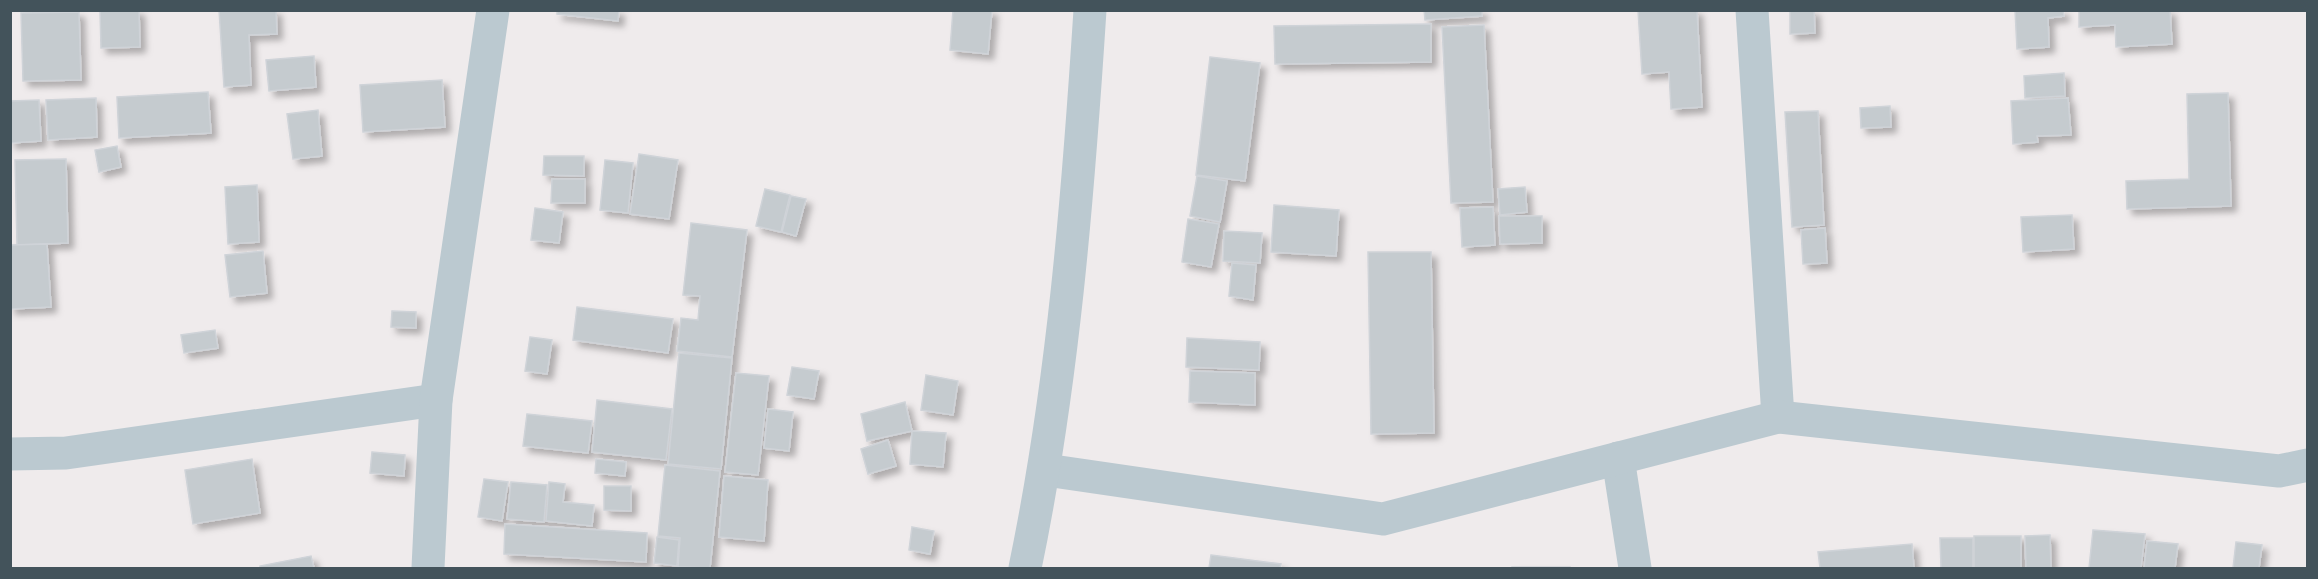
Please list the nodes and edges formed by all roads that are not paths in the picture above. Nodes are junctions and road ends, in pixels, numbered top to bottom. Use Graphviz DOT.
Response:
graph roads {
  1 [pos="493,10"];
  2 [pos="1090,10"];
  3 [pos="1752,10"];
  4 [pos="436,400"];
  5 [pos="1778,417"];
  6 [pos="10,454"];
  7 [pos="1618,458"];
  8 [pos="2307,465"];
  9 [pos="1046,470"];
  10 [pos="428,568"];
  11 [pos="1026,568"];
  12 [pos="1635,568"];
  1 -- 4 [label="street"];
  2 -- 9 [label="street"];
  3 -- 5 [label="street"];
  4 -- 6 [label="street"];
  4 -- 10 [label="street"];
  5 -- 7 [label="street"];
  5 -- 8 [label="street"];
  7 -- 9 [label="street"];
  7 -- 12 [label="street"];
  9 -- 11 [label="street"];
}
